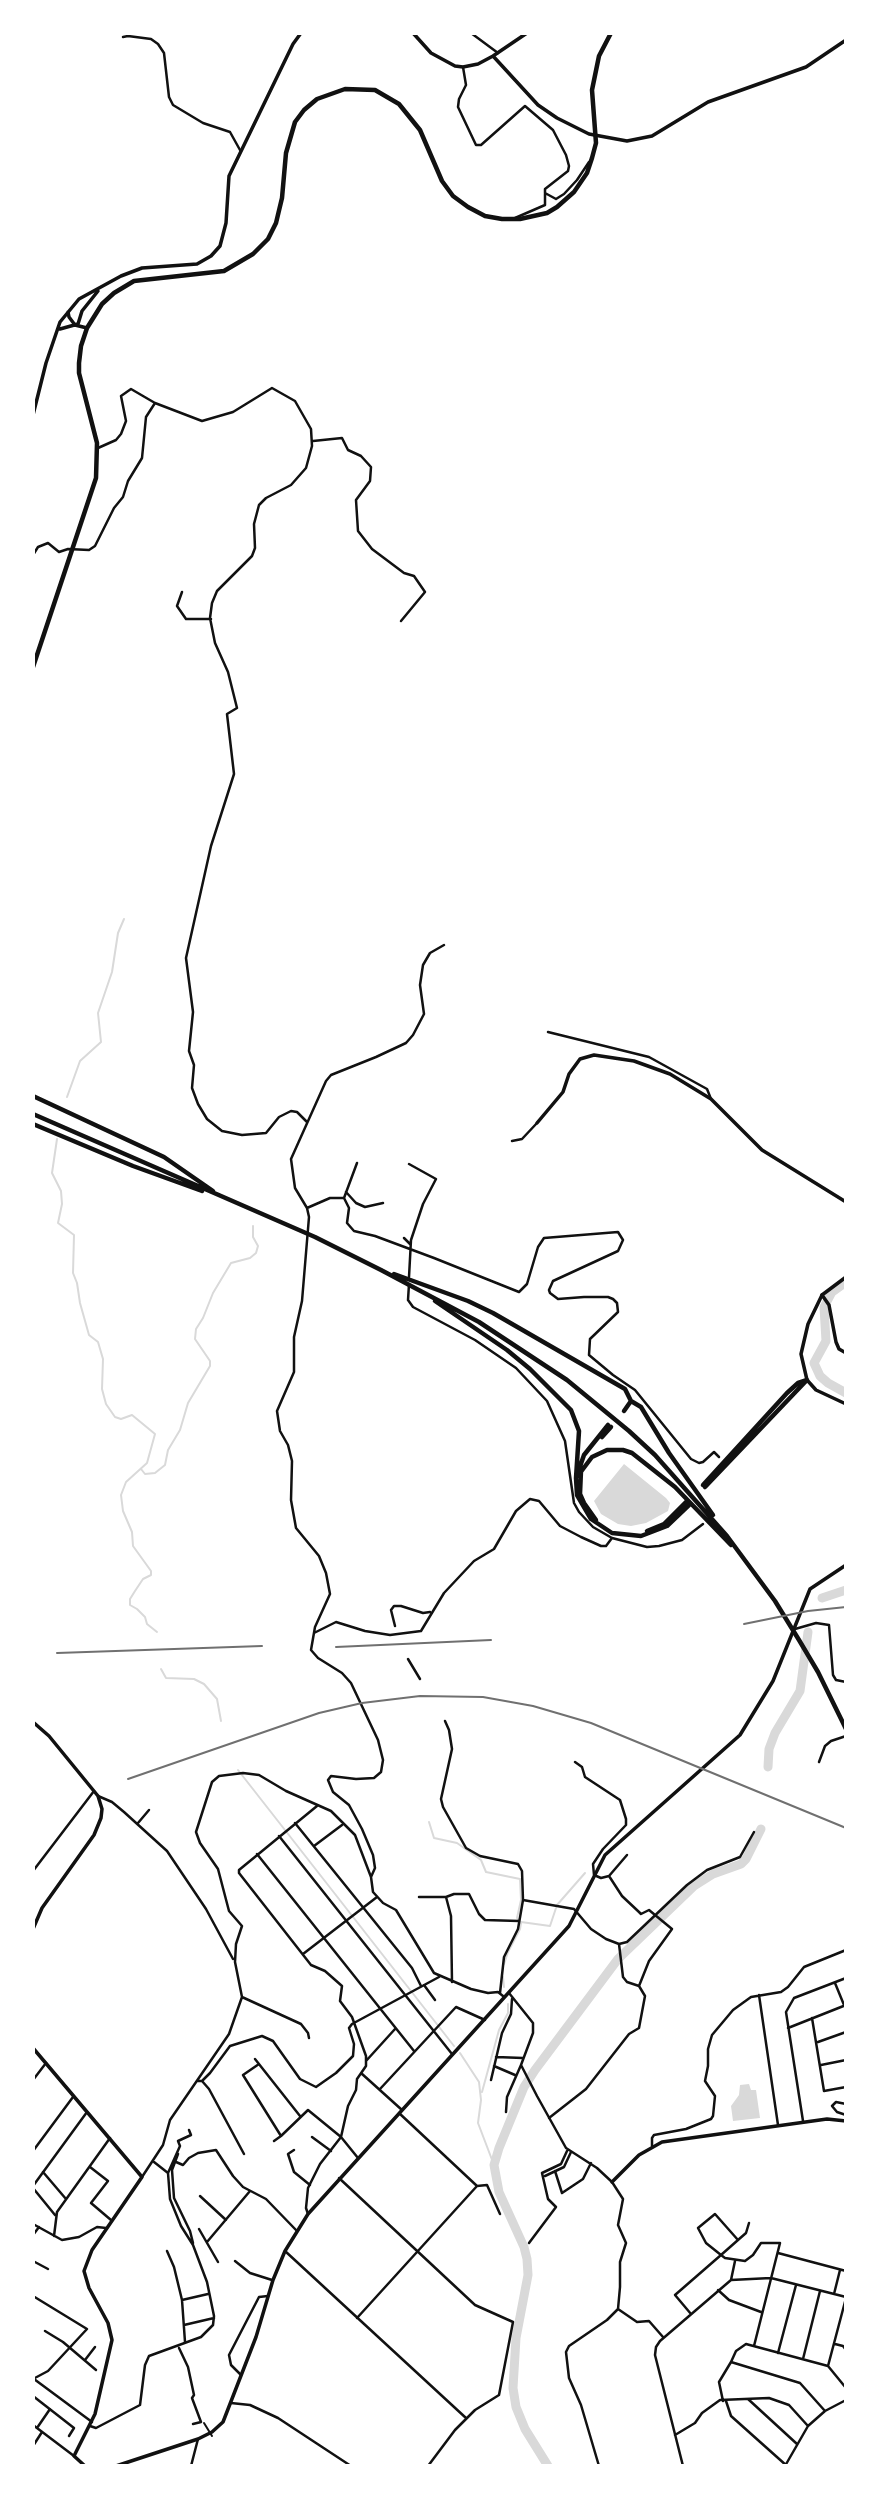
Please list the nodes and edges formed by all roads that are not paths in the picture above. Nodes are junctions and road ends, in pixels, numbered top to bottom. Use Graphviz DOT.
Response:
graph roads {
  1 [pos="413,33"];
  2 [pos="471,33"];
  3 [pos="527,33"];
  4 [pos="611,33"];
  5 [pos="299,34"];
  6 [pos="123,37"];
  7 [pos="846,40"];
  8 [pos="498,53"];
  9 [pos="493,57"];
  10 [pos="464,67"];
  11 [pos="240,150"];
  12 [pos="592,158"];
  13 [pos="545,193"];
  14 [pos="512,220"];
  15 [pos="103,287"];
  16 [pos="79,299"];
  17 [pos="86,304"];
  18 [pos="68,310"];
  19 [pos="81,325"];
  20 [pos="59,330"];
  21 [pos="155,404"];
  22 [pos="33,415"];
  23 [pos="313,442"];
  24 [pos="98,448"];
  25 [pos="33,555"];
  26 [pos="33,573"];
  27 [pos="33,587"];
  28 [pos="182,592"];
  29 [pos="211,619"];
  30 [pos="401,621"];
  31 [pos="33,667"];
  32 [pos="444,944"];
  33 [pos="548,1032"];
  34 [pos="33,1096"];
  35 [pos="710,1099"];
  36 [pos="33,1114"];
  37 [pos="307,1122"];
  38 [pos="537,1123"];
  39 [pos="33,1124"];
  40 [pos="512,1141"];
  41 [pos="357,1163"];
  42 [pos="409,1164"];
  43 [pos="346,1192"];
  44 [pos="220,1196"];
  45 [pos="344,1198"];
  46 [pos="846,1202"];
  47 [pos="383,1203"];
  48 [pos="307,1208"];
  49 [pos="404,1238"];
  50 [pos="410,1244"];
  51 [pos="410,1249"];
  52 [pos="381,1270"];
  53 [pos="846,1277"];
  54 [pos="414,1287"];
  55 [pos="823,1296"];
  56 [pos="846,1353"];
  57 [pos="807,1380"];
  58 [pos="631,1401"];
  59 [pos="846,1404"];
  60 [pos="624,1410"];
  61 [pos="719,1457"];
  62 [pos="580,1473"];
  63 [pos="576,1478"];
  64 [pos="704,1486"];
  65 [pos="703,1524"];
  66 [pos="727,1536"];
  67 [pos="612,1538"];
  68 [pos="846,1565"];
  69 [pos="751,1566"];
  70 [pos="431,1612"];
  71 [pos="395,1626"];
  72 [pos="793,1630"];
  73 [pos="314,1633"];
  74 [pos="408,1658"];
  75 [pos="420,1679"];
  76 [pos="846,1682"];
  77 [pos="445,1721"];
  78 [pos="33,1722"];
  79 [pos="846,1729"];
  80 [pos="846,1736"];
  81 [pos="575,1762"];
  82 [pos="819,1762"];
  83 [pos="96,1793"];
  84 [pos="318,1806"];
  85 [pos="149,1810"];
  86 [pos="295,1823"];
  87 [pos="138,1824"];
  88 [pos="342,1824"];
  89 [pos="754,1832"];
  90 [pos="279,1836"];
  91 [pos="314,1846"];
  92 [pos="257,1854"];
  93 [pos="627,1854"];
  94 [pos="33,1871"];
  95 [pos="594,1875"];
  96 [pos="609,1876"];
  97 [pos="371,1877"];
  98 [pos="419,1897"];
  99 [pos="446,1897"];
  100 [pos="377,1898"];
  101 [pos="523,1900"];
  102 [pos="364,1908"];
  103 [pos="577,1911"];
  104 [pos="655,1915"];
  105 [pos="35,1917"];
  106 [pos="348,1920"];
  107 [pos="519,1921"];
  108 [pos="33,1929"];
  109 [pos="325,1939"];
  110 [pos="619,1944"];
  111 [pos="846,1950"];
  112 [pos="303,1954"];
  113 [pos="235,1962"];
  114 [pos="439,1976"];
  115 [pos="846,1978"];
  116 [pos="452,1982"];
  117 [pos="835,1983"];
  118 [pos="423,1986"];
  119 [pos="639,1986"];
  120 [pos="500,1993"];
  121 [pos="511,1995"];
  122 [pos="759,1995"];
  123 [pos="405,1996"];
  124 [pos="242,1997"];
  125 [pos="505,1998"];
  126 [pos="435,2000"];
  127 [pos="845,2006"];
  128 [pos="380,2009"];
  129 [pos="812,2018"];
  130 [pos="485,2020"];
  131 [pos="352,2024"];
  132 [pos="396,2028"];
  133 [pos="788,2028"];
  134 [pos="433,2031"];
  135 [pos="846,2032"];
  136 [pos="309,2038"];
  137 [pos="818,2042"];
  138 [pos="33,2048"];
  139 [pos="414,2051"];
  140 [pos="452,2054"];
  141 [pos="496,2057"];
  142 [pos="524,2058"];
  143 [pos="255,2059"];
  144 [pos="846,2060"];
  145 [pos="366,2061"];
  146 [pos="46,2063"];
  147 [pos="259,2064"];
  148 [pos="521,2065"];
  149 [pos="821,2065"];
  150 [pos="494,2066"];
  151 [pos="361,2073"];
  152 [pos="515,2075"];
  153 [pos="33,2080"];
  154 [pos="491,2080"];
  155 [pos="197,2081"];
  156 [pos="202,2081"];
  157 [pos="846,2087"];
  158 [pos="380,2089"];
  159 [pos="74,2096"];
  160 [pos="846,2104"];
  161 [pos="400,2111"];
  162 [pos="87,2112"];
  163 [pos="506,2112"];
  164 [pos="846,2115"];
  165 [pos="300,2116"];
  166 [pos="549,2118"];
  167 [pos="846,2121"];
  168 [pos="803,2122"];
  169 [pos="778,2125"];
  170 [pos="189,2130"];
  171 [pos="281,2136"];
  172 [pos="312,2137"];
  173 [pos="341,2137"];
  174 [pos="110,2138"];
  175 [pos="274,2141"];
  176 [pos="652,2146"];
  177 [pos="294,2150"];
  178 [pos="33,2151"];
  179 [pos="178,2151"];
  180 [pos="331,2151"];
  181 [pos="570,2151"];
  182 [pos="244,2154"];
  183 [pos="358,2158"];
  184 [pos="153,2161"];
  185 [pos="176,2162"];
  186 [pos="591,2163"];
  187 [pos="89,2166"];
  188 [pos="555,2171"];
  189 [pos="43,2172"];
  190 [pos="168,2173"];
  191 [pos="545,2176"];
  192 [pos="142,2177"];
  193 [pos="339,2178"];
  194 [pos="612,2182"];
  195 [pos="310,2185"];
  196 [pos="477,2186"];
  197 [pos="33,2187"];
  198 [pos="251,2191"];
  199 [pos="200,2196"];
  200 [pos="66,2199"];
  201 [pos="308,2214"];
  202 [pos="499,2214"];
  203 [pos="55,2215"];
  204 [pos="111,2220"];
  205 [pos="226,2220"];
  206 [pos="749,2223"];
  207 [pos="33,2224"];
  208 [pos="39,2227"];
  209 [pos="106,2228"];
  210 [pos="199,2230"];
  211 [pos="296,2230"];
  212 [pos="33,2235"];
  213 [pos="54,2236"];
  214 [pos="738,2240"];
  215 [pos="207,2242"];
  216 [pos="530,2243"];
  217 [pos="193,2245"];
  218 [pos="167,2251"];
  219 [pos="285,2251"];
  220 [pos="417,2252"];
  221 [pos="777,2253"];
  222 [pos="721,2255"];
  223 [pos="33,2261"];
  224 [pos="235,2261"];
  225 [pos="735,2261"];
  226 [pos="218,2262"];
  227 [pos="48,2269"];
  228 [pos="840,2270"];
  229 [pos="846,2271"];
  230 [pos="771,2278"];
  231 [pos="273,2280"];
  232 [pos="731,2280"];
  233 [pos="796,2285"];
  234 [pos="718,2290"];
  235 [pos="820,2291"];
  236 [pos="208,2294"];
  237 [pos="834,2294"];
  238 [pos="268,2296"];
  239 [pos="34,2298"];
  240 [pos="846,2298"];
  241 [pos="182,2300"];
  242 [pos="618,2309"];
  243 [pos="762,2312"];
  244 [pos="691,2314"];
  245 [pos="844,2316"];
  246 [pos="214,2318"];
  247 [pos="357,2318"];
  248 [pos="184,2325"];
  249 [pos="45,2332"];
  250 [pos="663,2337"];
  251 [pos="185,2342"];
  252 [pos="835,2344"];
  253 [pos="178,2346"];
  254 [pos="754,2346"];
  255 [pos="95,2347"];
  256 [pos="71,2349"];
  257 [pos="846,2350"];
  258 [pos="778,2353"];
  259 [pos="803,2359"];
  260 [pos="85,2360"];
  261 [pos="731,2362"];
  262 [pos="828,2365"];
  263 [pos="96,2370"];
  264 [pos="241,2375"];
  265 [pos="34,2379"];
  266 [pos="846,2388"];
  267 [pos="33,2396"];
  268 [pos="748,2399"];
  269 [pos="846,2400"];
  270 [pos="724,2401"];
  271 [pos="231,2403"];
  272 [pos="50,2409"];
  273 [pos="825,2411"];
  274 [pos="466,2418"];
  275 [pos="204,2423"];
  276 [pos="91,2424"];
  277 [pos="193,2424"];
  278 [pos="808,2426"];
  279 [pos="35,2427"];
  280 [pos="42,2432"];
  281 [pos="212,2435"];
  282 [pos="675,2435"];
  283 [pos="69,2436"];
  284 [pos="198,2439"];
  285 [pos="797,2445"];
  286 [pos="33,2446"];
  287 [pos="74,2456"];
  288 [pos="85,2466"];
  289 [pos="116,2466"];
  290 [pos="191,2466"];
  291 [pos="351,2466"];
  292 [pos="428,2466"];
  293 [pos="599,2466"];
  294 [pos="683,2466"];
  295 [pos="786,2466"];
  1 -- 10 [label="street"];
  2 -- 8 [label="street"];
  3 -- 8 [label="street"];
  4 -- 12 [label="highway"];
  5 -- 11 [label="street"];
  6 -- 11 [label="street"];
  7 -- 9 [label="street"];
  8 -- 9 [label="street"];
  9 -- 10 [label="street"];
  10 -- 13 [label="street"];
  11 -- 15 [label="street"];
  12 -- 13 [label="street"];
  12 -- 14 [label="highway"];
  13 -- 14 [label="street"];
  14 -- 19 [label="highway"];
  15 -- 16 [label="street"];
  15 -- 17 [label="street"];
  16 -- 17 [label="street"];
  16 -- 18 [label="street"];
  17 -- 19 [label="street"];
  18 -- 19 [label="street"];
  18 -- 20 [label="street"];
  19 -- 20 [label="street"];
  19 -- 24 [label="highway"];
  20 -- 22 [label="street"];
  21 -- 23 [label="street"];
  21 -- 24 [label="street"];
  21 -- 25 [label="street"];
  23 -- 29 [label="street"];
  23 -- 30 [label="street"];
  24 -- 31 [label="highway"];
  26 -- 27 [label="street"];
  28 -- 29 [label="street"];
  29 -- 37 [label="street"];
  32 -- 37 [label="street"];
  33 -- 35 [label="street"];
  34 -- 44 [label="highway"];
  35 -- 38 [label="street"];
  35 -- 46 [label="street"];
  36 -- 44 [label="highway"];
  37 -- 48 [label="street"];
  38 -- 40 [label="street"];
  39 -- 44 [label="highway"];
  41 -- 43 [label="street"];
  42 -- 50 [label="street"];
  43 -- 45 [label="street"];
  43 -- 47 [label="street"];
  44 -- 52 [label="highway"];
  45 -- 48 [label="street"];
  45 -- 51 [label="street"];
  48 -- 73 [label="street"];
  49 -- 50 [label="street"];
  50 -- 51 [label="street"];
  51 -- 61 [label="street"];
  51 -- 67 [label="street"];
  52 -- 54 [label="highway"];
  52 -- 58 [label="highway"];
  53 -- 55 [label="street"];
  54 -- 63 [label="highway"];
  54 -- 66 [label="highway"];
  55 -- 56 [label="street"];
  55 -- 57 [label="street"];
  57 -- 59 [label="street"];
  57 -- 64 [label="highway"];
  58 -- 60 [label="highway"];
  58 -- 66 [label="highway"];
  62 -- 63 [label="highway"];
  62 -- 63 [label="highway"];
  62 -- 69 [label="highway"];
  65 -- 67 [label="street"];
  66 -- 69 [label="highway"];
  67 -- 70 [label="street"];
  68 -- 72 [label="street"];
  69 -- 79 [label="highway"];
  70 -- 71 [label="street"];
  70 -- 73 [label="street"];
  72 -- 76 [label="street"];
  72 -- 95 [label="street"];
  73 -- 97 [label="street"];
  74 -- 75 [label="street"];
  77 -- 101 [label="street"];
  78 -- 83 [label="street"];
  80 -- 82 [label="street"];
  81 -- 95 [label="street"];
  83 -- 87 [label="street"];
  83 -- 94 [label="street"];
  83 -- 105 [label="street"];
  84 -- 86 [label="street"];
  84 -- 88 [label="street"];
  84 -- 113 [label="street"];
  85 -- 87 [label="street"];
  86 -- 90 [label="street"];
  86 -- 91 [label="street"];
  87 -- 113 [label="street"];
  88 -- 91 [label="street"];
  88 -- 97 [label="street"];
  89 -- 104 [label="street"];
  90 -- 92 [label="street"];
  90 -- 106 [label="street"];
  91 -- 102 [label="street"];
  92 -- 109 [label="street"];
  92 -- 112 [label="street"];
  93 -- 96 [label="street"];
  95 -- 96 [label="street"];
  95 -- 103 [label="street"];
  96 -- 104 [label="street"];
  97 -- 100 [label="street"];
  98 -- 99 [label="street"];
  99 -- 107 [label="street"];
  99 -- 116 [label="street"];
  100 -- 102 [label="street"];
  100 -- 114 [label="street"];
  101 -- 103 [label="street"];
  101 -- 107 [label="street"];
  102 -- 106 [label="street"];
  102 -- 118 [label="street"];
  103 -- 110 [label="street"];
  103 -- 121 [label="street"];
  104 -- 110 [label="street"];
  104 -- 119 [label="street"];
  105 -- 108 [label="street"];
  106 -- 109 [label="street"];
  106 -- 123 [label="street"];
  107 -- 120 [label="street"];
  109 -- 112 [label="street"];
  109 -- 128 [label="street"];
  110 -- 119 [label="street"];
  111 -- 122 [label="street"];
  112 -- 131 [label="street"];
  113 -- 124 [label="street"];
  114 -- 116 [label="street"];
  114 -- 118 [label="street"];
  115 -- 117 [label="street"];
  116 -- 120 [label="street"];
  117 -- 127 [label="street"];
  117 -- 133 [label="street"];
  118 -- 123 [label="street"];
  118 -- 126 [label="street"];
  119 -- 166 [label="street"];
  120 -- 125 [label="street"];
  121 -- 125 [label="street"];
  121 -- 141 [label="street"];
  121 -- 142 [label="street"];
  122 -- 169 [label="street"];
  122 -- 176 [label="street"];
  123 -- 128 [label="street"];
  123 -- 134 [label="street"];
  124 -- 136 [label="street"];
  124 -- 155 [label="street"];
  125 -- 130 [label="street"];
  127 -- 129 [label="street"];
  128 -- 131 [label="street"];
  128 -- 132 [label="street"];
  129 -- 133 [label="street"];
  129 -- 137 [label="street"];
  130 -- 134 [label="street"];
  130 -- 140 [label="street"];
  131 -- 145 [label="street"];
  131 -- 156 [label="street"];
  132 -- 139 [label="street"];
  132 -- 145 [label="street"];
  133 -- 168 [label="street"];
  134 -- 139 [label="street"];
  134 -- 140 [label="street"];
  135 -- 137 [label="street"];
  137 -- 149 [label="street"];
  138 -- 146 [label="street"];
  139 -- 158 [label="street"];
  140 -- 161 [label="street"];
  141 -- 142 [label="street"];
  141 -- 150 [label="street"];
  142 -- 148 [label="street"];
  143 -- 147 [label="street"];
  144 -- 149 [label="street"];
  145 -- 151 [label="street"];
  146 -- 153 [label="street"];
  146 -- 159 [label="street"];
  147 -- 165 [label="street"];
  147 -- 171 [label="street"];
  148 -- 152 [label="street"];
  148 -- 166 [label="street"];
  149 -- 157 [label="street"];
  150 -- 152 [label="street"];
  150 -- 154 [label="street"];
  151 -- 158 [label="street"];
  151 -- 173 [label="street"];
  152 -- 163 [label="street"];
  155 -- 156 [label="street"];
  155 -- 184 [label="street"];
  156 -- 182 [label="street"];
  158 -- 161 [label="street"];
  159 -- 162 [label="street"];
  159 -- 178 [label="street"];
  160 -- 164 [label="street"];
  161 -- 183 [label="street"];
  161 -- 196 [label="street"];
  162 -- 174 [label="street"];
  162 -- 189 [label="street"];
  165 -- 171 [label="street"];
  165 -- 173 [label="street"];
  166 -- 181 [label="street"];
  167 -- 168 [label="street"];
  168 -- 169 [label="street"];
  169 -- 176 [label="street"];
  170 -- 179 [label="street"];
  171 -- 175 [label="street"];
  172 -- 180 [label="street"];
  173 -- 180 [label="street"];
  173 -- 183 [label="street"];
  174 -- 187 [label="street"];
  174 -- 192 [label="street"];
  176 -- 194 [label="street"];
  177 -- 195 [label="street"];
  179 -- 185 [label="street"];
  179 -- 190 [label="street"];
  180 -- 195 [label="street"];
  181 -- 186 [label="street"];
  181 -- 188 [label="street"];
  181 -- 216 [label="street"];
  183 -- 193 [label="street"];
  184 -- 190 [label="street"];
  184 -- 192 [label="street"];
  185 -- 198 [label="street"];
  185 -- 217 [label="street"];
  186 -- 188 [label="street"];
  186 -- 194 [label="street"];
  187 -- 200 [label="street"];
  187 -- 204 [label="street"];
  188 -- 191 [label="street"];
  189 -- 197 [label="street"];
  189 -- 200 [label="street"];
  190 -- 217 [label="street"];
  192 -- 204 [label="street"];
  193 -- 201 [label="street"];
  193 -- 220 [label="street"];
  194 -- 242 [label="street"];
  195 -- 201 [label="street"];
  196 -- 202 [label="street"];
  196 -- 220 [label="street"];
  197 -- 203 [label="street"];
  198 -- 205 [label="street"];
  198 -- 211 [label="street"];
  199 -- 205 [label="street"];
  200 -- 203 [label="street"];
  201 -- 211 [label="street"];
  203 -- 213 [label="street"];
  204 -- 209 [label="street"];
  205 -- 215 [label="street"];
  206 -- 214 [label="street"];
  207 -- 208 [label="street"];
  208 -- 212 [label="street"];
  208 -- 213 [label="street"];
  209 -- 213 [label="street"];
  209 -- 276 [label="street"];
  210 -- 215 [label="street"];
  211 -- 219 [label="street"];
  214 -- 222 [label="street"];
  214 -- 222 [label="street"];
  215 -- 226 [label="street"];
  217 -- 236 [label="street"];
  218 -- 241 [label="street"];
  219 -- 231 [label="street"];
  219 -- 247 [label="street"];
  220 -- 247 [label="street"];
  220 -- 274 [label="street"];
  221 -- 225 [label="street"];
  221 -- 228 [label="street"];
  221 -- 230 [label="street"];
  222 -- 225 [label="street"];
  222 -- 244 [label="street"];
  223 -- 227 [label="street"];
  224 -- 231 [label="street"];
  225 -- 232 [label="street"];
  228 -- 229 [label="street"];
  228 -- 237 [label="street"];
  230 -- 232 [label="street"];
  230 -- 233 [label="street"];
  230 -- 243 [label="street"];
  231 -- 238 [label="street"];
  232 -- 234 [label="street"];
  233 -- 235 [label="street"];
  233 -- 258 [label="street"];
  234 -- 243 [label="street"];
  234 -- 244 [label="street"];
  235 -- 237 [label="street"];
  235 -- 259 [label="street"];
  236 -- 241 [label="street"];
  236 -- 246 [label="street"];
  237 -- 240 [label="street"];
  238 -- 264 [label="street"];
  238 -- 264 [label="street"];
  239 -- 256 [label="street"];
  240 -- 245 [label="street"];
  241 -- 248 [label="street"];
  242 -- 250 [label="street"];
  242 -- 293 [label="street"];
  243 -- 254 [label="street"];
  244 -- 250 [label="street"];
  245 -- 252 [label="street"];
  246 -- 248 [label="street"];
  246 -- 251 [label="street"];
  247 -- 274 [label="street"];
  248 -- 251 [label="street"];
  249 -- 256 [label="street"];
  250 -- 282 [label="street"];
  251 -- 253 [label="street"];
  252 -- 257 [label="street"];
  252 -- 262 [label="street"];
  253 -- 276 [label="street"];
  253 -- 277 [label="street"];
  254 -- 258 [label="street"];
  254 -- 261 [label="street"];
  255 -- 260 [label="street"];
  256 -- 260 [label="street"];
  256 -- 265 [label="street"];
  258 -- 259 [label="street"];
  259 -- 262 [label="street"];
  260 -- 263 [label="street"];
  261 -- 270 [label="street"];
  261 -- 273 [label="street"];
  262 -- 266 [label="street"];
  264 -- 271 [label="street"];
  265 -- 276 [label="street"];
  267 -- 272 [label="street"];
  268 -- 270 [label="street"];
  268 -- 278 [label="street"];
  268 -- 285 [label="street"];
  269 -- 273 [label="street"];
  270 -- 282 [label="street"];
  270 -- 295 [label="street"];
  271 -- 284 [label="street"];
  271 -- 291 [label="street"];
  272 -- 279 [label="street"];
  272 -- 283 [label="street"];
  273 -- 278 [label="street"];
  274 -- 292 [label="street"];
  275 -- 281 [label="street"];
  276 -- 287 [label="street"];
  278 -- 285 [label="street"];
  279 -- 280 [label="street"];
  280 -- 286 [label="street"];
  280 -- 287 [label="street"];
  282 -- 294 [label="street"];
  284 -- 289 [label="street"];
  284 -- 290 [label="street"];
  285 -- 295 [label="street"];
  287 -- 288 [label="street"];
}
